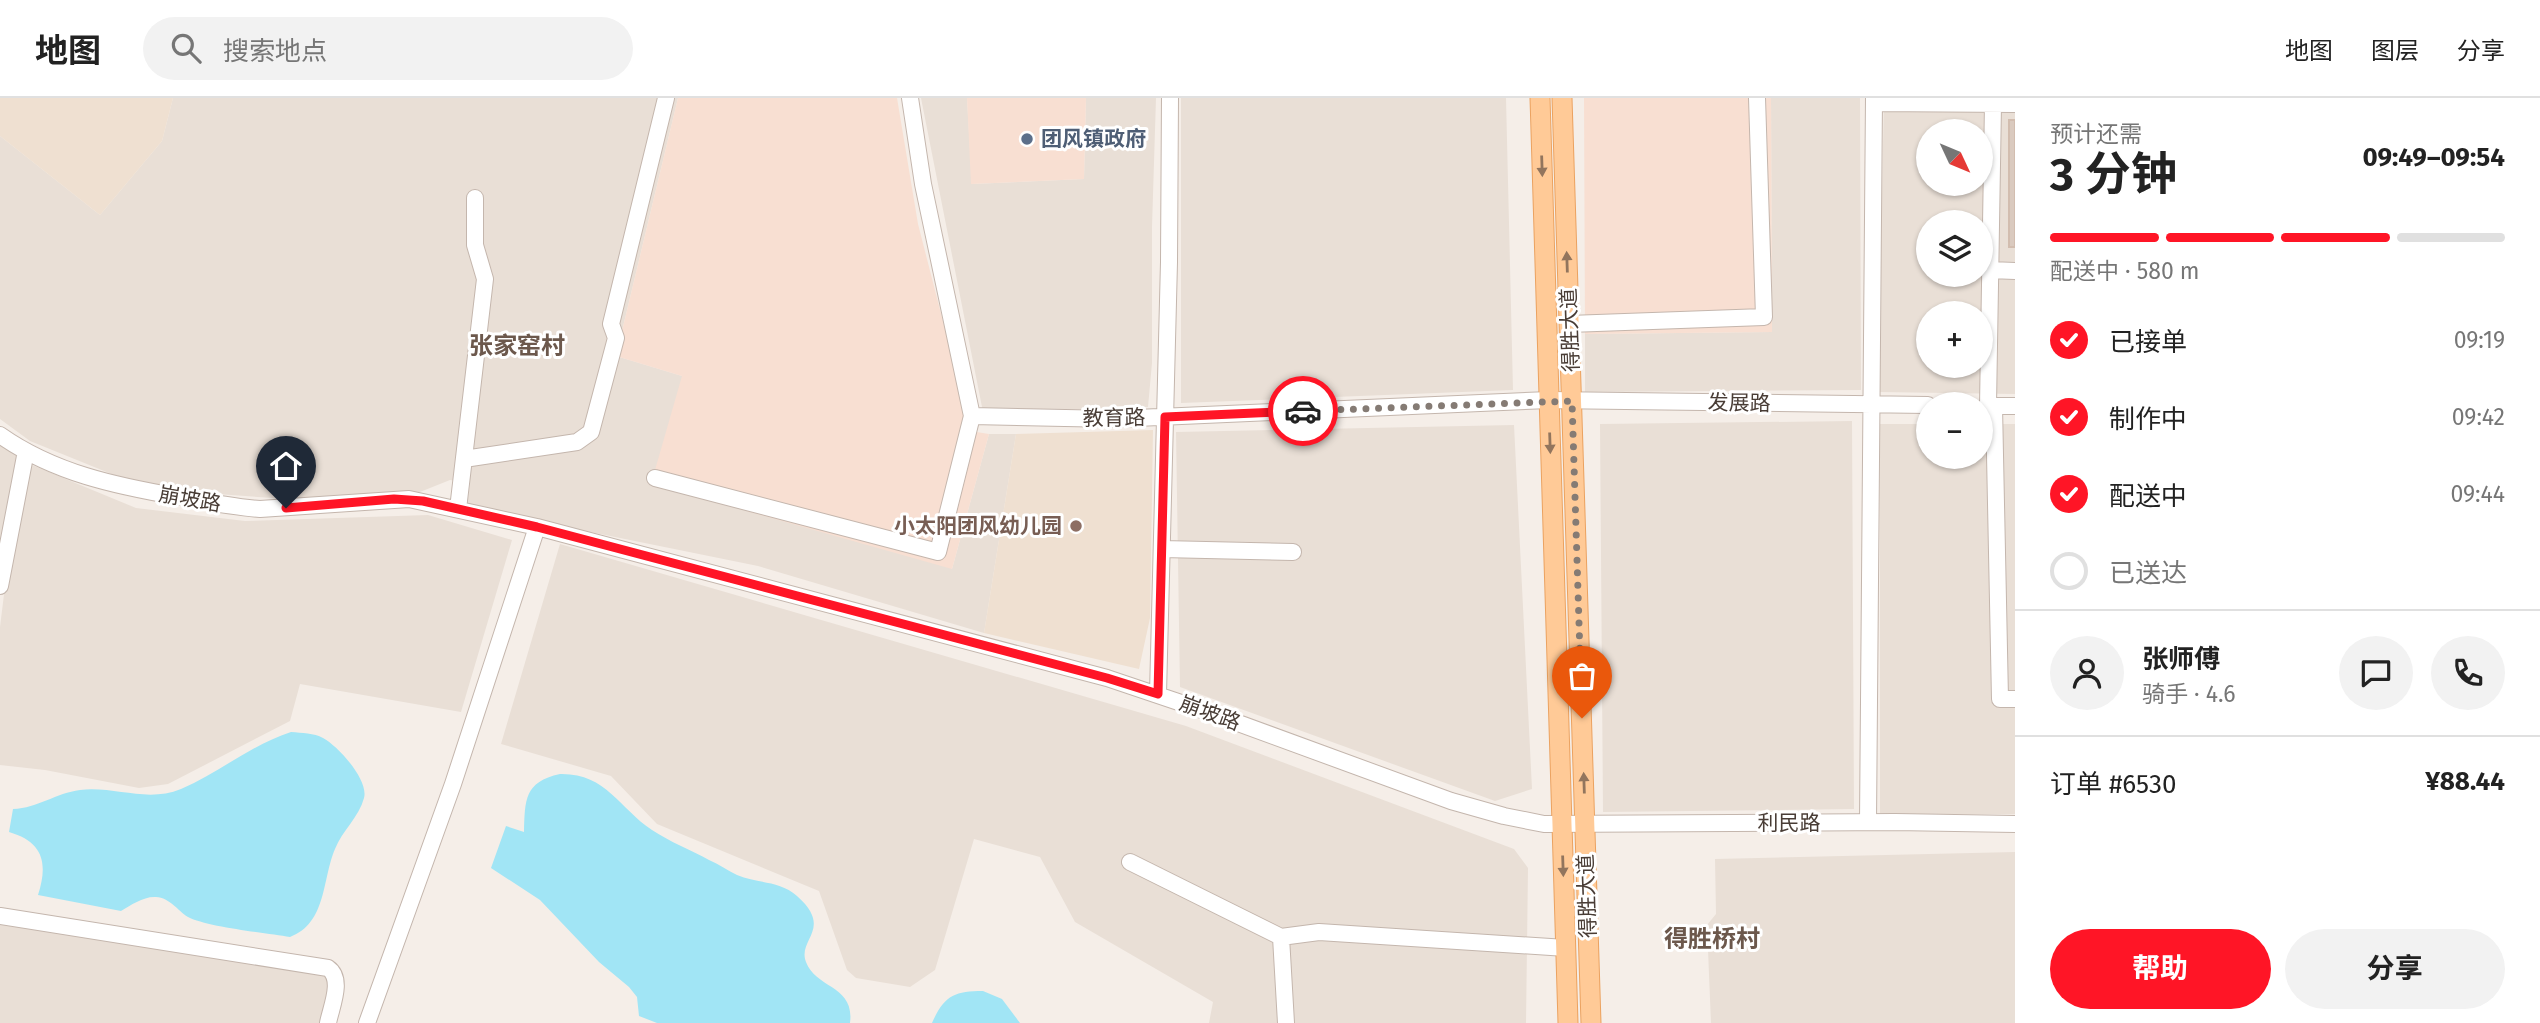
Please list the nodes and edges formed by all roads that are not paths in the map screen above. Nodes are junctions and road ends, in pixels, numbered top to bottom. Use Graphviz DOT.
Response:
graph roads {
  1 [pos="666,98"];
  2 [pos="910,98"];
  3 [pos="1170,98"];
  4 [pos="1540,98"];
  5 [pos="1562,98"];
  6 [pos="1757,98"];
  7 [pos="1874,100"];
  8 [pos="1993,104"];
  9 [pos="2015,104"];
  10 [pos="475,198"];
  11 [pos="1991,210"];
  12 [pos="1993,270"];
  13 [pos="2015,271"];
  14 [pos="1990,287"];
  15 [pos="1569,324"];
  16 [pos="1987,392"];
  17 [pos="1549,400"];
  18 [pos="1572,401"];
  19 [pos="1871,405"];
  20 [pos="1916,405"];
  21 [pos="1993,406"];
  22 [pos="2015,407"];
  23 [pos="972,416"];
  24 [pos="1165,417"];
  25 [pos="0,435"];
  26 [pos="26,451"];
  27 [pos="464,460"];
  28 [pos="1990,469"];
  29 [pos="655,478"];
  30 [pos="458,509"];
  31 [pos="537,527"];
  32 [pos="1162,549"];
  33 [pos="1293,552"];
  34 [pos="0,586"];
  35 [pos="1158,694"];
  36 [pos="2015,699"];
  37 [pos="1868,822"];
  38 [pos="1562,824"];
  39 [pos="1585,824"];
  40 [pos="2015,824"];
  41 [pos="1130,862"];
  42 [pos="0,916"];
  43 [pos="1281,937"];
  44 [pos="1566,948"];
  45 [pos="328,1023"];
  46 [pos="367,1023"];
  47 [pos="1286,1023"];
  48 [pos="1568,1023"];
  49 [pos="1591,1023"];
  1 -- 27 [label="street"];
  2 -- 23 [label="street"];
  3 -- 24 [label="street"];
  4 -- 17 [label="main road, 得胜大道, one-way"];
  15 -- 5 [label="main road, 得胜大道, one-way"];
  6 -- 15 [label="street"];
  7 -- 8 [label="street"];
  7 -- 19 [label="street"];
  8 -- 9 [label="street"];
  8 -- 11 [label="street"];
  10 -- 27 [label="street"];
  12 -- 13 [label="street"];
  14 -- 16 [label="street"];
  15 -- 18 [label="main road, 得胜大道"];
  17 -- 18 [label="street, 发展路"];
  17 -- 24 [label="street, 教育路"];
  17 -- 38 [label="main road, 得胜大道, one-way"];
  18 -- 19 [label="street, 发展路"];
  39 -- 18 [label="main road, 得胜大道, one-way"];
  19 -- 20 [label="street, 发展路"];
  19 -- 37 [label="street"];
  21 -- 22 [label="street"];
  23 -- 24 [label="street, 教育路"];
  23 -- 29 [label="street"];
  24 -- 32 [label="street"];
  25 -- 26 [label="street, 崩坡路"];
  26 -- 30 [label="street, 崩坡路"];
  26 -- 34 [label="street"];
  27 -- 30 [label="street"];
  28 -- 36 [label="street"];
  30 -- 31 [label="street, 崩坡路"];
  31 -- 35 [label="street, 崩坡路"];
  31 -- 46 [label="street"];
  32 -- 33 [label="street"];
  32 -- 35 [label="street"];
  35 -- 38 [label="street, 崩坡路"];
  37 -- 39 [label="street, 利民路"];
  37 -- 40 [label="street, 利民路"];
  38 -- 39 [label="street, 利民路"];
  38 -- 44 [label="main road, 得胜大道, one-way"];
  39 -- 49 [label="main road, 得胜大道"];
  41 -- 43 [label="street"];
  42 -- 45 [label="street"];
  43 -- 44 [label="street"];
  43 -- 47 [label="street"];
  44 -- 48 [label="main road, 得胜大道"];
}
